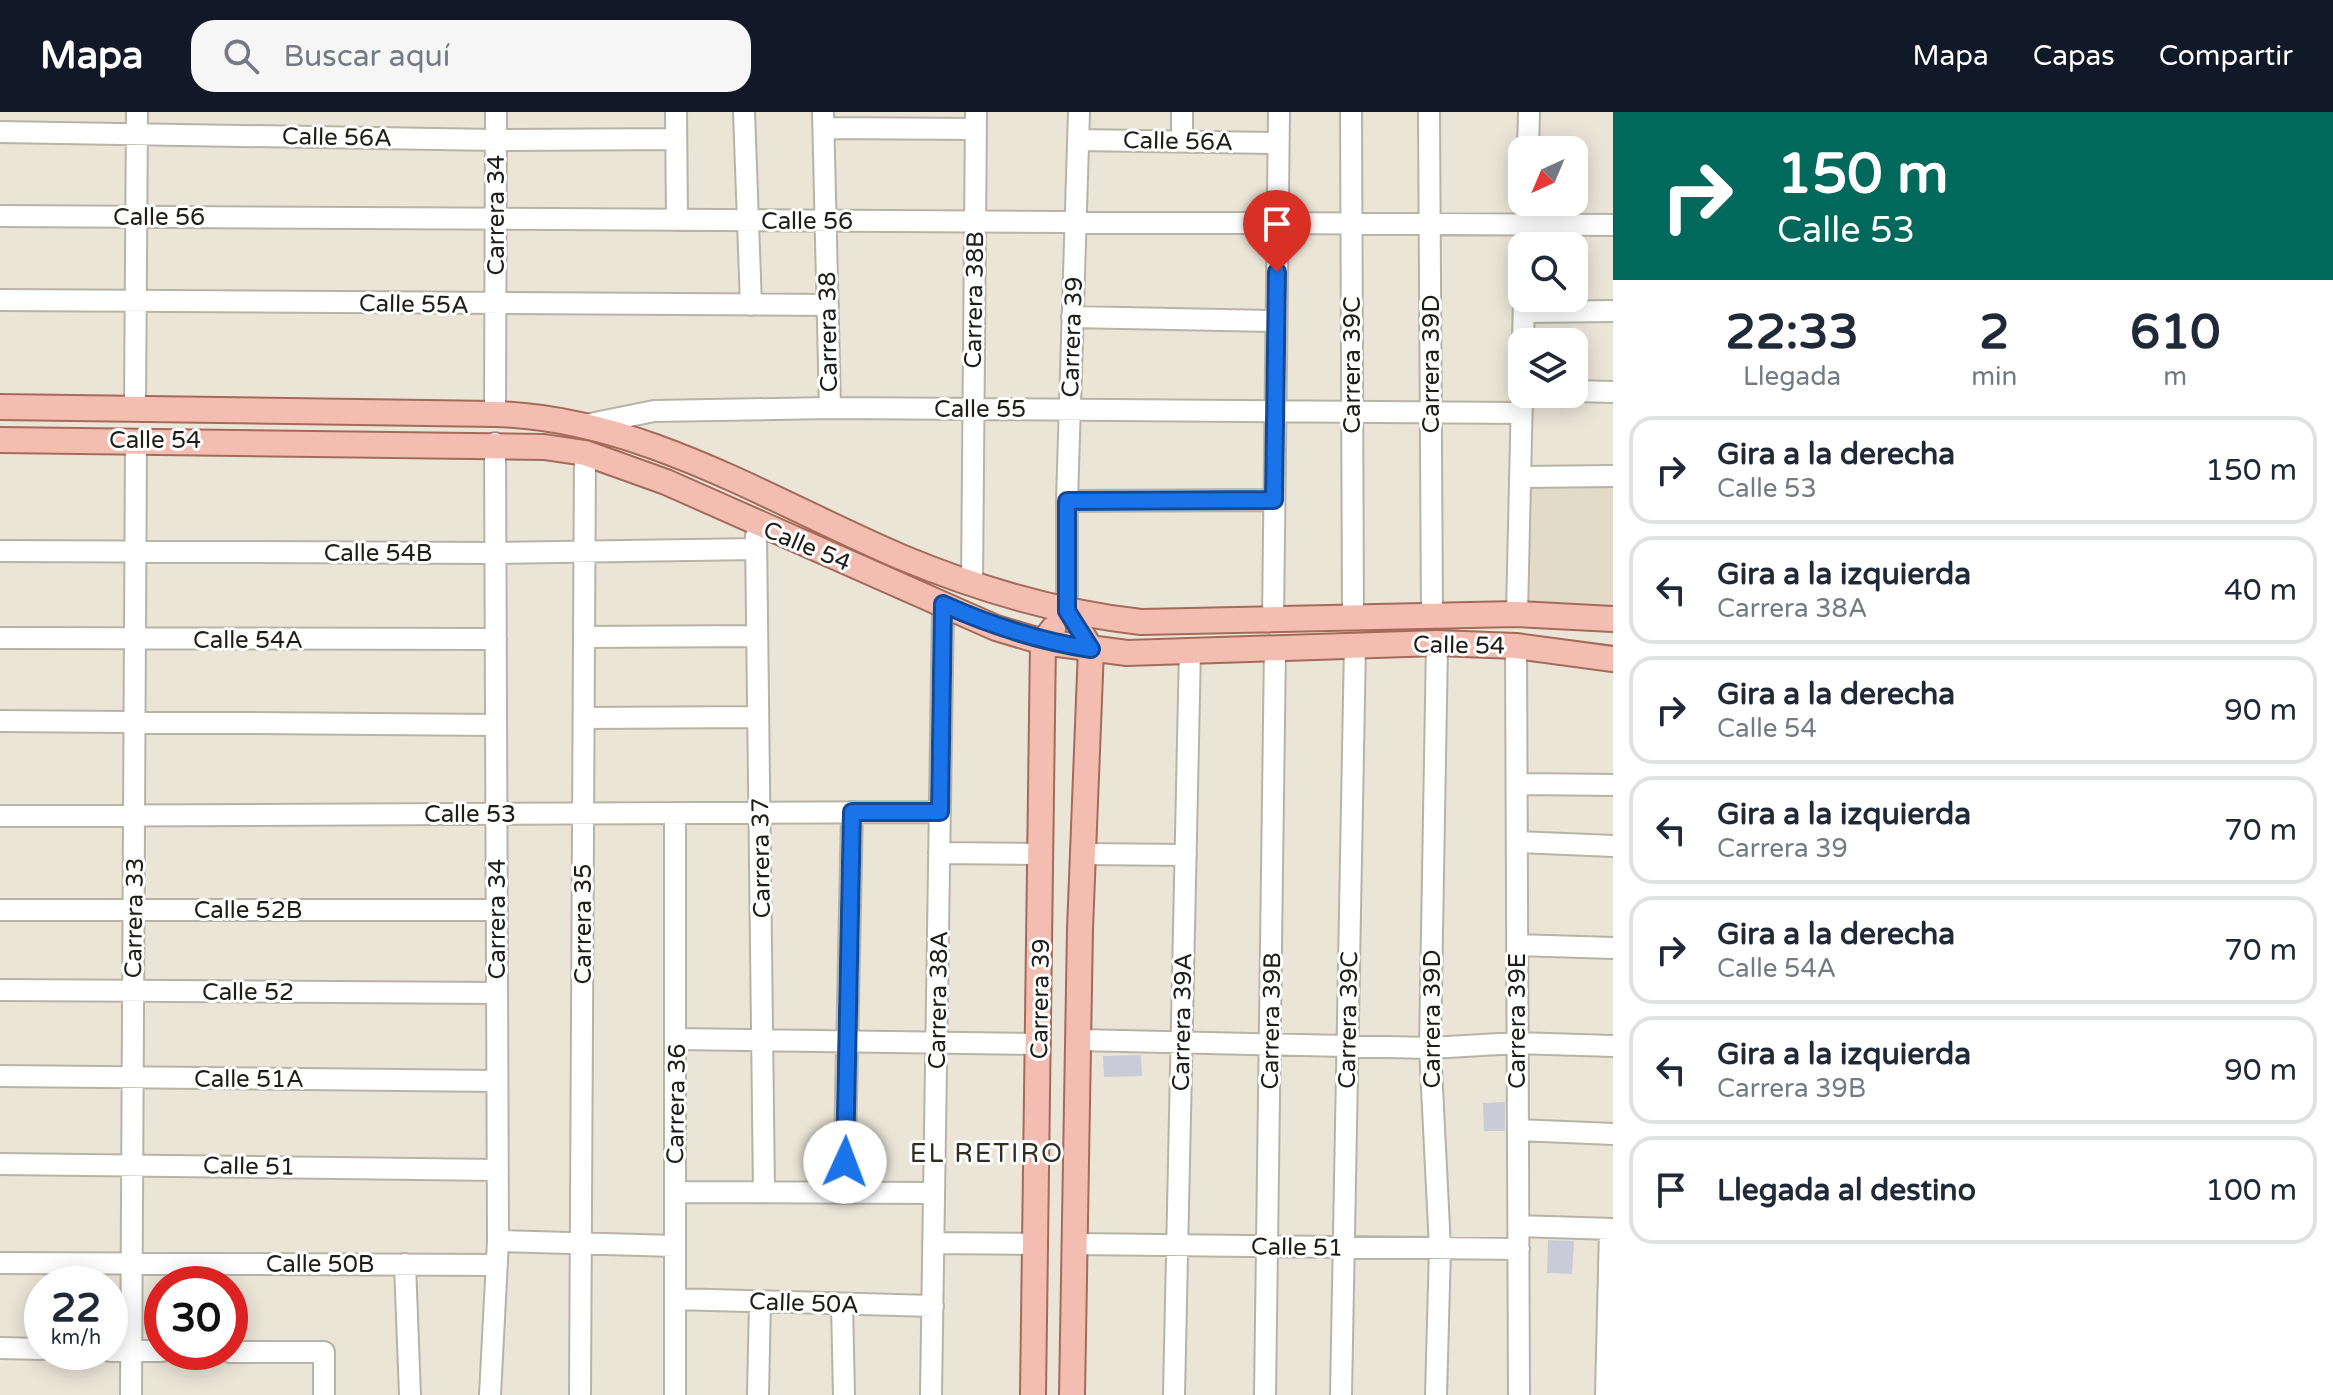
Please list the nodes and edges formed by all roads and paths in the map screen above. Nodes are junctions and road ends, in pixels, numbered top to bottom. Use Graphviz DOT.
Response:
graph roads {
  1 [pos="137,112"];
  2 [pos="496,112"];
  3 [pos="676,112"];
  4 [pos="744,112"];
  5 [pos="1079,112"];
  6 [pos="1182,112"];
  7 [pos="1279,112"];
  8 [pos="1351,112"];
  9 [pos="1429,112"];
  10 [pos="1529,112"];
  11 [pos="900,119"];
  12 [pos="824,120"];
  13 [pos="976,120"];
  14 [pos="0,132"];
  15 [pos="137,133"];
  16 [pos="1528,136"];
  17 [pos="675,139"];
  18 [pos="496,140"];
  19 [pos="1078,140"];
  20 [pos="1182,141"];
  21 [pos="1278,143"];
  22 [pos="0,216"];
  23 [pos="1526,216"];
  24 [pos="135,217"];
  25 [pos="496,219"];
  26 [pos="677,220"];
  27 [pos="746,220"];
  28 [pos="826,221"];
  29 [pos="975,221"];
  30 [pos="1075,222"];
  31 [pos="1277,223"];
  32 [pos="1351,224"];
  33 [pos="1430,224"];
  34 [pos="1526,225"];
  35 [pos="1613,225"];
  36 [pos="1526,232"];
  37 [pos="0,300"];
  38 [pos="136,300"];
  39 [pos="496,305"];
  40 [pos="751,305"];
  41 [pos="828,305"];
  42 [pos="1588,309"];
  43 [pos="1613,311"];
  44 [pos="1072,317"];
  45 [pos="1276,321"];
  46 [pos="1588,391"];
  47 [pos="1613,392"];
  48 [pos="1508,405"];
  49 [pos="0,407"];
  50 [pos="135,407"];
  51 [pos="830,408"];
  52 [pos="1522,408"];
  53 [pos="973,409"];
  54 [pos="1069,410"];
  55 [pos="1275,412"];
  56 [pos="1352,412"];
  57 [pos="1431,413"];
  58 [pos="495,414"];
  59 [pos="585,425"];
  60 [pos="0,440"];
  61 [pos="136,440"];
  62 [pos="495,443"];
  63 [pos="585,453"];
  64 [pos="1613,476"];
  65 [pos="1520,477"];
  66 [pos="1274,500"];
  67 [pos="1067,501"];
  68 [pos="756,536"];
  69 [pos="0,551"];
  70 [pos="136,551"];
  71 [pos="495,553"];
  72 [pos="585,553"];
  73 [pos="972,584"];
  74 [pos="943,604"];
  75 [pos="1067,611"];
  76 [pos="1517,614"];
  77 [pos="1432,616"];
  78 [pos="1353,618"];
  79 [pos="1613,619"];
  80 [pos="1273,620"];
  81 [pos="996,628"];
  82 [pos="757,636"];
  83 [pos="584,637"];
  84 [pos="0,638"];
  85 [pos="496,639"];
  86 [pos="136,640"];
  87 [pos="1043,642"];
  88 [pos="1437,643"];
  89 [pos="1355,644"];
  90 [pos="1516,646"];
  91 [pos="1275,647"];
  92 [pos="1091,649"];
  93 [pos="1190,649"];
  94 [pos="1127,653"];
  95 [pos="1613,659"];
  96 [pos="1042,682"];
  97 [pos="1086,695"];
  98 [pos="758,717"];
  99 [pos="584,718"];
  100 [pos="0,721"];
  101 [pos="135,721"];
  102 [pos="496,725"];
  103 [pos="1517,784"];
  104 [pos="1613,785"];
  105 [pos="759,812"];
  106 [pos="852,812"];
  107 [pos="940,812"];
  108 [pos="496,813"];
  109 [pos="583,813"];
  110 [pos="675,813"];
  111 [pos="136,815"];
  112 [pos="0,816"];
  113 [pos="1519,842"];
  114 [pos="1613,846"];
  115 [pos="939,853"];
  116 [pos="1040,854"];
  117 [pos="1083,854"];
  118 [pos="1186,855"];
  119 [pos="0,910"];
  120 [pos="134,910"];
  121 [pos="497,910"];
  122 [pos="1041,927"];
  123 [pos="1080,929"];
  124 [pos="1517,945"];
  125 [pos="1613,948"];
  126 [pos="0,990"];
  127 [pos="133,991"];
  128 [pos="1039,991"];
  129 [pos="497,993"];
  130 [pos="1080,997"];
  131 [pos="677,1039"];
  132 [pos="765,1040"];
  133 [pos="1079,1040"];
  134 [pos="849,1041"];
  135 [pos="938,1043"];
  136 [pos="1182,1043"];
  137 [pos="1517,1043"];
  138 [pos="1040,1044"];
  139 [pos="1271,1045"];
  140 [pos="1348,1046"];
  141 [pos="1613,1046"];
  142 [pos="1430,1048"];
  143 [pos="0,1076"];
  144 [pos="132,1078"];
  145 [pos="497,1081"];
  146 [pos="1518,1130"];
  147 [pos="1613,1134"];
  148 [pos="0,1164"];
  149 [pos="130,1165"];
  150 [pos="498,1170"];
  151 [pos="675,1192"];
  152 [pos="764,1192"];
  153 [pos="844,1193"];
  154 [pos="934,1193"];
  155 [pos="1519,1226"];
  156 [pos="1612,1229"];
  157 [pos="498,1241"];
  158 [pos="581,1243"];
  159 [pos="933,1243"];
  160 [pos="1036,1244"];
  161 [pos="1075,1244"];
  162 [pos="1177,1245"];
  163 [pos="675,1246"];
  164 [pos="1268,1246"];
  165 [pos="1344,1247"];
  166 [pos="1440,1248"];
  167 [pos="1519,1249"];
  168 [pos="0,1263"];
  169 [pos="132,1264"];
  170 [pos="405,1264"];
  171 [pos="497,1265"];
  172 [pos="1036,1287"];
  173 [pos="1073,1293"];
  174 [pos="675,1299"];
  175 [pos="760,1301"];
  176 [pos="842,1304"];
  177 [pos="933,1306"];
  178 [pos="1033,1347"];
  179 [pos="0,1348"];
  180 [pos="1073,1348"];
  181 [pos="24,1349"];
  182 [pos="131,1351"];
  183 [pos="144,1351"];
  184 [pos="248,1352"];
  185 [pos="131,1395"];
  186 [pos="324,1395"];
  187 [pos="410,1395"];
  188 [pos="490,1395"];
  189 [pos="580,1395"];
  190 [pos="675,1395"];
  191 [pos="758,1395"];
  192 [pos="844,1395"];
  193 [pos="931,1395"];
  194 [pos="1033,1395"];
  195 [pos="1072,1395"];
  196 [pos="1174,1395"];
  197 [pos="1265,1395"];
  198 [pos="1341,1395"];
  199 [pos="1436,1395"];
  200 [pos="1519,1395"];
  201 [pos="1606,1395"];
  1 -- 15 [label="street"];
  2 -- 18 [label="street, Carrera 34"];
  3 -- 17 [label="street"];
  4 -- 27 [label="street"];
  5 -- 19 [label="street, Carrera 39"];
  6 -- 20 [label="street"];
  7 -- 21 [label="street"];
  8 -- 32 [label="street, Carrera 39C"];
  9 -- 33 [label="street, Carrera 39D"];
  10 -- 16 [label="street"];
  11 -- 12 [label="street"];
  11 -- 13 [label="street"];
  12 -- 28 [label="street, Carrera 38"];
  13 -- 29 [label="street, Carrera 38B"];
  14 -- 15 [label="street, Calle 56A"];
  15 -- 18 [label="street, Calle 56A"];
  15 -- 24 [label="street"];
  17 -- 18 [label="street, Calle 56A"];
  17 -- 26 [label="street"];
  18 -- 25 [label="street, Carrera 34"];
  19 -- 20 [label="street, Calle 56A"];
  19 -- 30 [label="street, Carrera 39"];
  20 -- 21 [label="street, Calle 56A"];
  21 -- 31 [label="street"];
  22 -- 24 [label="street, Calle 56"];
  23 -- 34 [label="street"];
  24 -- 25 [label="street, Calle 56"];
  24 -- 38 [label="street"];
  25 -- 26 [label="street, Calle 56"];
  25 -- 39 [label="street, Carrera 34"];
  26 -- 27 [label="street, Calle 56"];
  27 -- 28 [label="street, Calle 56"];
  27 -- 40 [label="street"];
  28 -- 29 [label="street, Calle 56"];
  28 -- 41 [label="street, Carrera 38"];
  29 -- 30 [label="street, Calle 56"];
  29 -- 53 [label="street, Carrera 38B"];
  30 -- 31 [label="street, Calle 56"];
  30 -- 44 [label="street, Carrera 39"];
  31 -- 32 [label="street, Calle 56"];
  31 -- 45 [label="street"];
  32 -- 33 [label="street, Calle 56"];
  32 -- 56 [label="street, Carrera 39C"];
  33 -- 34 [label="street, Calle 56"];
  33 -- 57 [label="street, Carrera 39D"];
  34 -- 35 [label="street, Calle 56"];
  34 -- 36 [label="street"];
  37 -- 38 [label="street, Calle 55A"];
  38 -- 39 [label="street, Calle 55A"];
  38 -- 50 [label="street"];
  39 -- 40 [label="street, Calle 55A"];
  39 -- 58 [label="street, Carrera 34"];
  40 -- 41 [label="street, Calle 55A"];
  41 -- 51 [label="street, Carrera 38"];
  42 -- 43 [label="street"];
  44 -- 45 [label="street"];
  44 -- 54 [label="street, Carrera 39"];
  45 -- 55 [label="street"];
  46 -- 47 [label="street"];
  48 -- 57 [label="street, Calle 55"];
  49 -- 50 [label="main road, Calle 54"];
  50 -- 58 [label="main road, Calle 54"];
  51 -- 53 [label="street, Calle 55"];
  51 -- 59 [label="street, Calle 55"];
  52 -- 65 [label="street"];
  53 -- 54 [label="street, Calle 55"];
  53 -- 73 [label="street, Carrera 38B"];
  54 -- 55 [label="street, Calle 55"];
  54 -- 67 [label="street, Carrera 39"];
  55 -- 56 [label="street, Calle 55"];
  55 -- 66 [label="street"];
  56 -- 57 [label="street, Calle 55"];
  56 -- 78 [label="street, Carrera 39C"];
  57 -- 77 [label="street, Carrera 39D"];
  58 -- 59 [label="main road, Calle 54"];
  59 -- 73 [label="main road, Calle 54"];
  60 -- 61 [label="main road, Calle 54"];
  61 -- 62 [label="main road, Calle 54"];
  61 -- 70 [label="street, Carrera 33"];
  62 -- 63 [label="main road, Calle 54"];
  62 -- 71 [label="street, Carrera 34"];
  63 -- 68 [label="main road, Calle 54"];
  63 -- 72 [label="street, Carrera 35"];
  64 -- 65 [label="street"];
  65 -- 76 [label="street"];
  66 -- 67 [label="street"];
  66 -- 80 [label="street"];
  67 -- 75 [label="street, Carrera 39"];
  68 -- 72 [label="street, Calle 54B"];
  68 -- 74 [label="main road, Calle 54"];
  68 -- 82 [label="street, Carrera 37"];
  69 -- 70 [label="street, Calle 54B"];
  70 -- 71 [label="street, Calle 54B"];
  70 -- 86 [label="street, Carrera 33"];
  71 -- 72 [label="street, Calle 54B"];
  71 -- 85 [label="street, Carrera 34"];
  72 -- 83 [label="street, Carrera 35"];
  73 -- 75 [label="main road, Calle 54"];
  74 -- 81 [label="main road, Calle 54"];
  74 -- 107 [label="street, Carrera 38A"];
  75 -- 80 [label="main road, Calle 54"];
  75 -- 87 [label="main road"];
  75 -- 92 [label="main road"];
  76 -- 77 [label="main road, Calle 54"];
  76 -- 79 [label="main road, Calle 54"];
  77 -- 78 [label="main road, Calle 54"];
  78 -- 80 [label="main road, Calle 54"];
  81 -- 87 [label="main road, Calle 54"];
  81 -- 96 [label="main road"];
  82 -- 83 [label="street"];
  82 -- 98 [label="street, Carrera 37"];
  83 -- 99 [label="street, Carrera 35"];
  84 -- 86 [label="street, Calle 54A"];
  85 -- 86 [label="street, Calle 54A"];
  85 -- 102 [label="street, Carrera 34"];
  86 -- 101 [label="street, Carrera 33"];
  87 -- 92 [label="main road, Calle 54"];
  87 -- 96 [label="main road, Carrera 39"];
  88 -- 89 [label="main road, Calle 54"];
  88 -- 90 [label="main road, Calle 54"];
  88 -- 142 [label="street, Carrera 39D"];
  89 -- 91 [label="main road, Calle 54"];
  89 -- 140 [label="street, Carrera 39C"];
  90 -- 95 [label="main road, Calle 54"];
  90 -- 103 [label="street, Carrera 39E"];
  91 -- 93 [label="main road, Calle 54"];
  91 -- 139 [label="street, Carrera 39B"];
  92 -- 94 [label="main road, Calle 54"];
  92 -- 97 [label="main road, Carrera 39"];
  93 -- 94 [label="main road, Calle 54"];
  93 -- 118 [label="street, Carrera 39A"];
  94 -- 97 [label="main road"];
  96 -- 116 [label="main road, Carrera 39"];
  97 -- 117 [label="main road, Carrera 39"];
  98 -- 99 [label="street"];
  98 -- 105 [label="street, Carrera 37"];
  99 -- 109 [label="street, Carrera 35"];
  100 -- 101 [label="street"];
  101 -- 102 [label="street"];
  101 -- 111 [label="street, Carrera 33"];
  102 -- 108 [label="street, Carrera 34"];
  103 -- 104 [label="street"];
  103 -- 113 [label="street, Carrera 39E"];
  105 -- 106 [label="street, Calle 53"];
  105 -- 110 [label="street, Calle 53"];
  105 -- 132 [label="street, Carrera 37"];
  106 -- 107 [label="street, Calle 53"];
  106 -- 134 [label="street"];
  107 -- 115 [label="street, Carrera 38A"];
  108 -- 109 [label="street, Calle 53"];
  108 -- 111 [label="street, Calle 53"];
  108 -- 121 [label="street, Carrera 34"];
  109 -- 110 [label="street, Calle 53"];
  109 -- 158 [label="street, Carrera 35"];
  110 -- 131 [label="street, Carrera 36"];
  111 -- 112 [label="street, Calle 53"];
  111 -- 120 [label="street, Carrera 33"];
  113 -- 114 [label="street"];
  113 -- 124 [label="street, Carrera 39E"];
  115 -- 116 [label="street"];
  115 -- 135 [label="street, Carrera 38A"];
  116 -- 122 [label="main road, Carrera 39"];
  117 -- 118 [label="street"];
  117 -- 123 [label="main road, Carrera 39"];
  118 -- 136 [label="street, Carrera 39A"];
  119 -- 120 [label="street, Calle 52B"];
  120 -- 121 [label="street, Calle 52B"];
  120 -- 127 [label="street, Carrera 33"];
  121 -- 129 [label="street, Carrera 34"];
  122 -- 123 [label="main road"];
  122 -- 128 [label="main road, Carrera 39"];
  123 -- 130 [label="main road, Carrera 39"];
  124 -- 125 [label="street"];
  124 -- 137 [label="street, Carrera 39E"];
  126 -- 127 [label="street, Calle 52"];
  127 -- 129 [label="street, Calle 52"];
  127 -- 144 [label="street, Carrera 33"];
  128 -- 130 [label="main road"];
  128 -- 138 [label="main road, Carrera 39"];
  129 -- 145 [label="street, Carrera 34"];
  130 -- 133 [label="main road, Carrera 39"];
  131 -- 132 [label="street"];
  131 -- 151 [label="street, Carrera 36"];
  132 -- 134 [label="street"];
  132 -- 152 [label="street, Carrera 37"];
  133 -- 136 [label="street"];
  133 -- 161 [label="main road, Carrera 39"];
  134 -- 135 [label="street"];
  134 -- 153 [label="street"];
  135 -- 138 [label="street"];
  135 -- 154 [label="street, Carrera 38A"];
  136 -- 139 [label="street"];
  136 -- 162 [label="street, Carrera 39A"];
  137 -- 141 [label="street"];
  137 -- 142 [label="street"];
  137 -- 146 [label="street, Carrera 39E"];
  138 -- 160 [label="main road, Carrera 39"];
  139 -- 140 [label="street"];
  139 -- 164 [label="street, Carrera 39B"];
  140 -- 142 [label="street"];
  140 -- 165 [label="street, Carrera 39C"];
  142 -- 166 [label="street, Carrera 39D"];
  143 -- 144 [label="street, Calle 51A"];
  144 -- 145 [label="street, Calle 51A"];
  144 -- 149 [label="street, Carrera 33"];
  145 -- 150 [label="street, Carrera 34"];
  146 -- 147 [label="street"];
  146 -- 155 [label="street, Carrera 39E"];
  148 -- 149 [label="street, Calle 51"];
  149 -- 150 [label="street, Calle 51"];
  149 -- 169 [label="street, Carrera 33"];
  150 -- 157 [label="street, Carrera 34"];
  151 -- 152 [label="street"];
  151 -- 163 [label="street, Carrera 36"];
  152 -- 153 [label="street"];
  153 -- 154 [label="street"];
  154 -- 159 [label="street, Carrera 38A"];
  155 -- 156 [label="street"];
  155 -- 167 [label="street, Carrera 39E"];
  156 -- 201 [label="street"];
  157 -- 158 [label="street"];
  157 -- 171 [label="street, Carrera 34"];
  158 -- 163 [label="street"];
  158 -- 189 [label="street, Carrera 35"];
  159 -- 160 [label="street"];
  159 -- 177 [label="street, Carrera 38A"];
  160 -- 172 [label="main road, Carrera 39"];
  161 -- 162 [label="street, Calle 51"];
  161 -- 173 [label="main road, Carrera 39"];
  162 -- 164 [label="street, Calle 51"];
  162 -- 196 [label="street, Carrera 39A"];
  163 -- 174 [label="street, Carrera 36"];
  164 -- 165 [label="street, Calle 51"];
  164 -- 197 [label="street, Carrera 39B"];
  165 -- 166 [label="street, Calle 51"];
  165 -- 198 [label="street, Carrera 39C"];
  166 -- 167 [label="street, Calle 51"];
  166 -- 199 [label="street, Carrera 39D"];
  167 -- 200 [label="street, Carrera 39E"];
  168 -- 169 [label="street, Calle 50B"];
  169 -- 170 [label="street, Calle 50B"];
  169 -- 182 [label="street, Carrera 33"];
  170 -- 171 [label="street, Calle 50B"];
  170 -- 187 [label="street"];
  171 -- 188 [label="street, Carrera 34"];
  172 -- 173 [label="main road"];
  172 -- 178 [label="main road, Carrera 39"];
  173 -- 180 [label="main road, Carrera 39"];
  174 -- 175 [label="street, Calle 50A"];
  174 -- 190 [label="street, Carrera 36"];
  175 -- 176 [label="street, Calle 50A"];
  175 -- 191 [label="street"];
  176 -- 177 [label="street, Calle 50A"];
  176 -- 192 [label="street"];
  177 -- 193 [label="street, Carrera 38A"];
  178 -- 180 [label="main road"];
  178 -- 194 [label="main road, Carrera 39"];
  179 -- 181 [label="street"];
  180 -- 195 [label="main road, Carrera 39"];
  182 -- 183 [label="street"];
  182 -- 185 [label="street, Carrera 33"];
  184 -- 186 [label="street"];
}
